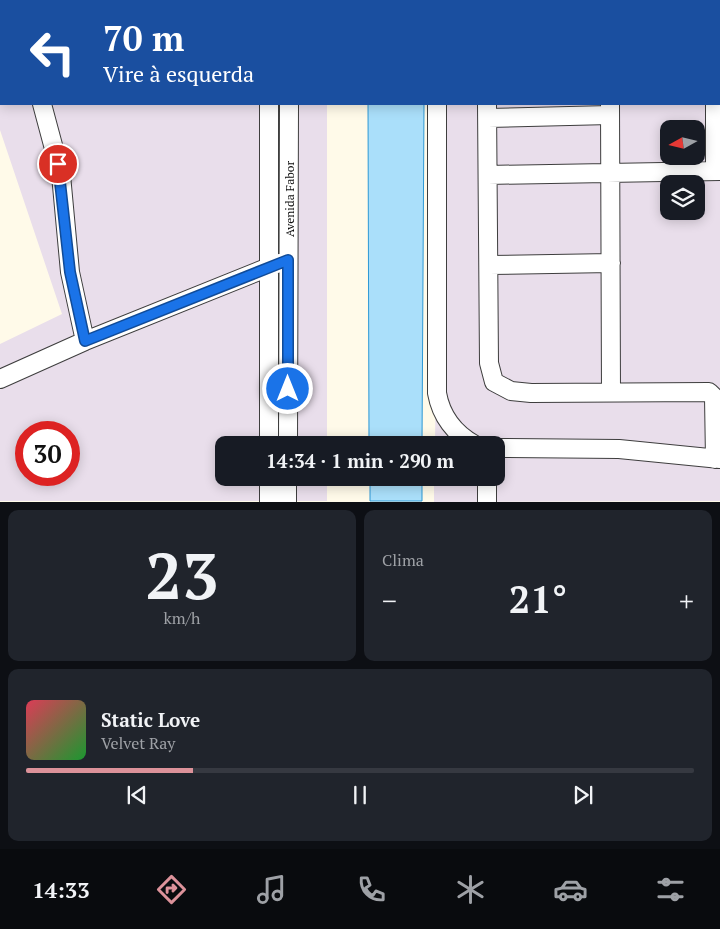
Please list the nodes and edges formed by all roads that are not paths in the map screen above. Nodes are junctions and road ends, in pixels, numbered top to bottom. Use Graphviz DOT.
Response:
graph roads {
  1 [pos="42,105"];
  2 [pos="270,105"];
  3 [pos="289,105"];
  4 [pos="437,105"];
  5 [pos="715,105"];
  6 [pos="610,109"];
  7 [pos="487,111"];
  8 [pos="718,171"];
  9 [pos="610,172"];
  10 [pos="488,175"];
  11 [pos="288,260"];
  12 [pos="611,263"];
  13 [pos="489,265"];
  14 [pos="269,266"];
  15 [pos="85,341"];
  16 [pos="0,379"];
  17 [pos="611,392"];
  18 [pos="269,436"];
  19 [pos="288,436"];
  20 [pos="463,436"];
  21 [pos="505,448"];
  22 [pos="717,459"];
  23 [pos="269,486"];
  24 [pos="288,486"];
  25 [pos="487,486"];
  26 [pos="269,502"];
  27 [pos="287,502"];
  28 [pos="487,502"];
  1 -- 15 [label="street"];
  2 -- 14 [label="street, Avenida Fabor"];
  3 -- 11 [label="street, Avenida Fabor"];
  4 -- 20 [label="street"];
  5 -- 8 [label="street"];
  6 -- 7 [label="street"];
  6 -- 9 [label="street"];
  7 -- 10 [label="street"];
  8 -- 9 [label="street"];
  9 -- 10 [label="street"];
  9 -- 12 [label="street"];
  10 -- 13 [label="street"];
  11 -- 14 [label="street"];
  11 -- 19 [label="street, Avenida Fabor"];
  12 -- 13 [label="street"];
  12 -- 17 [label="street"];
  13 -- 17 [label="street"];
  14 -- 15 [label="street"];
  14 -- 18 [label="street, Avenida Fabor"];
  15 -- 16 [label="street"];
  17 -- 22 [label="street"];
  21 -- 22 [label="street"];
  23 -- 26 [label="street"];
  24 -- 27 [label="street"];
  25 -- 28 [label="street"];
}
